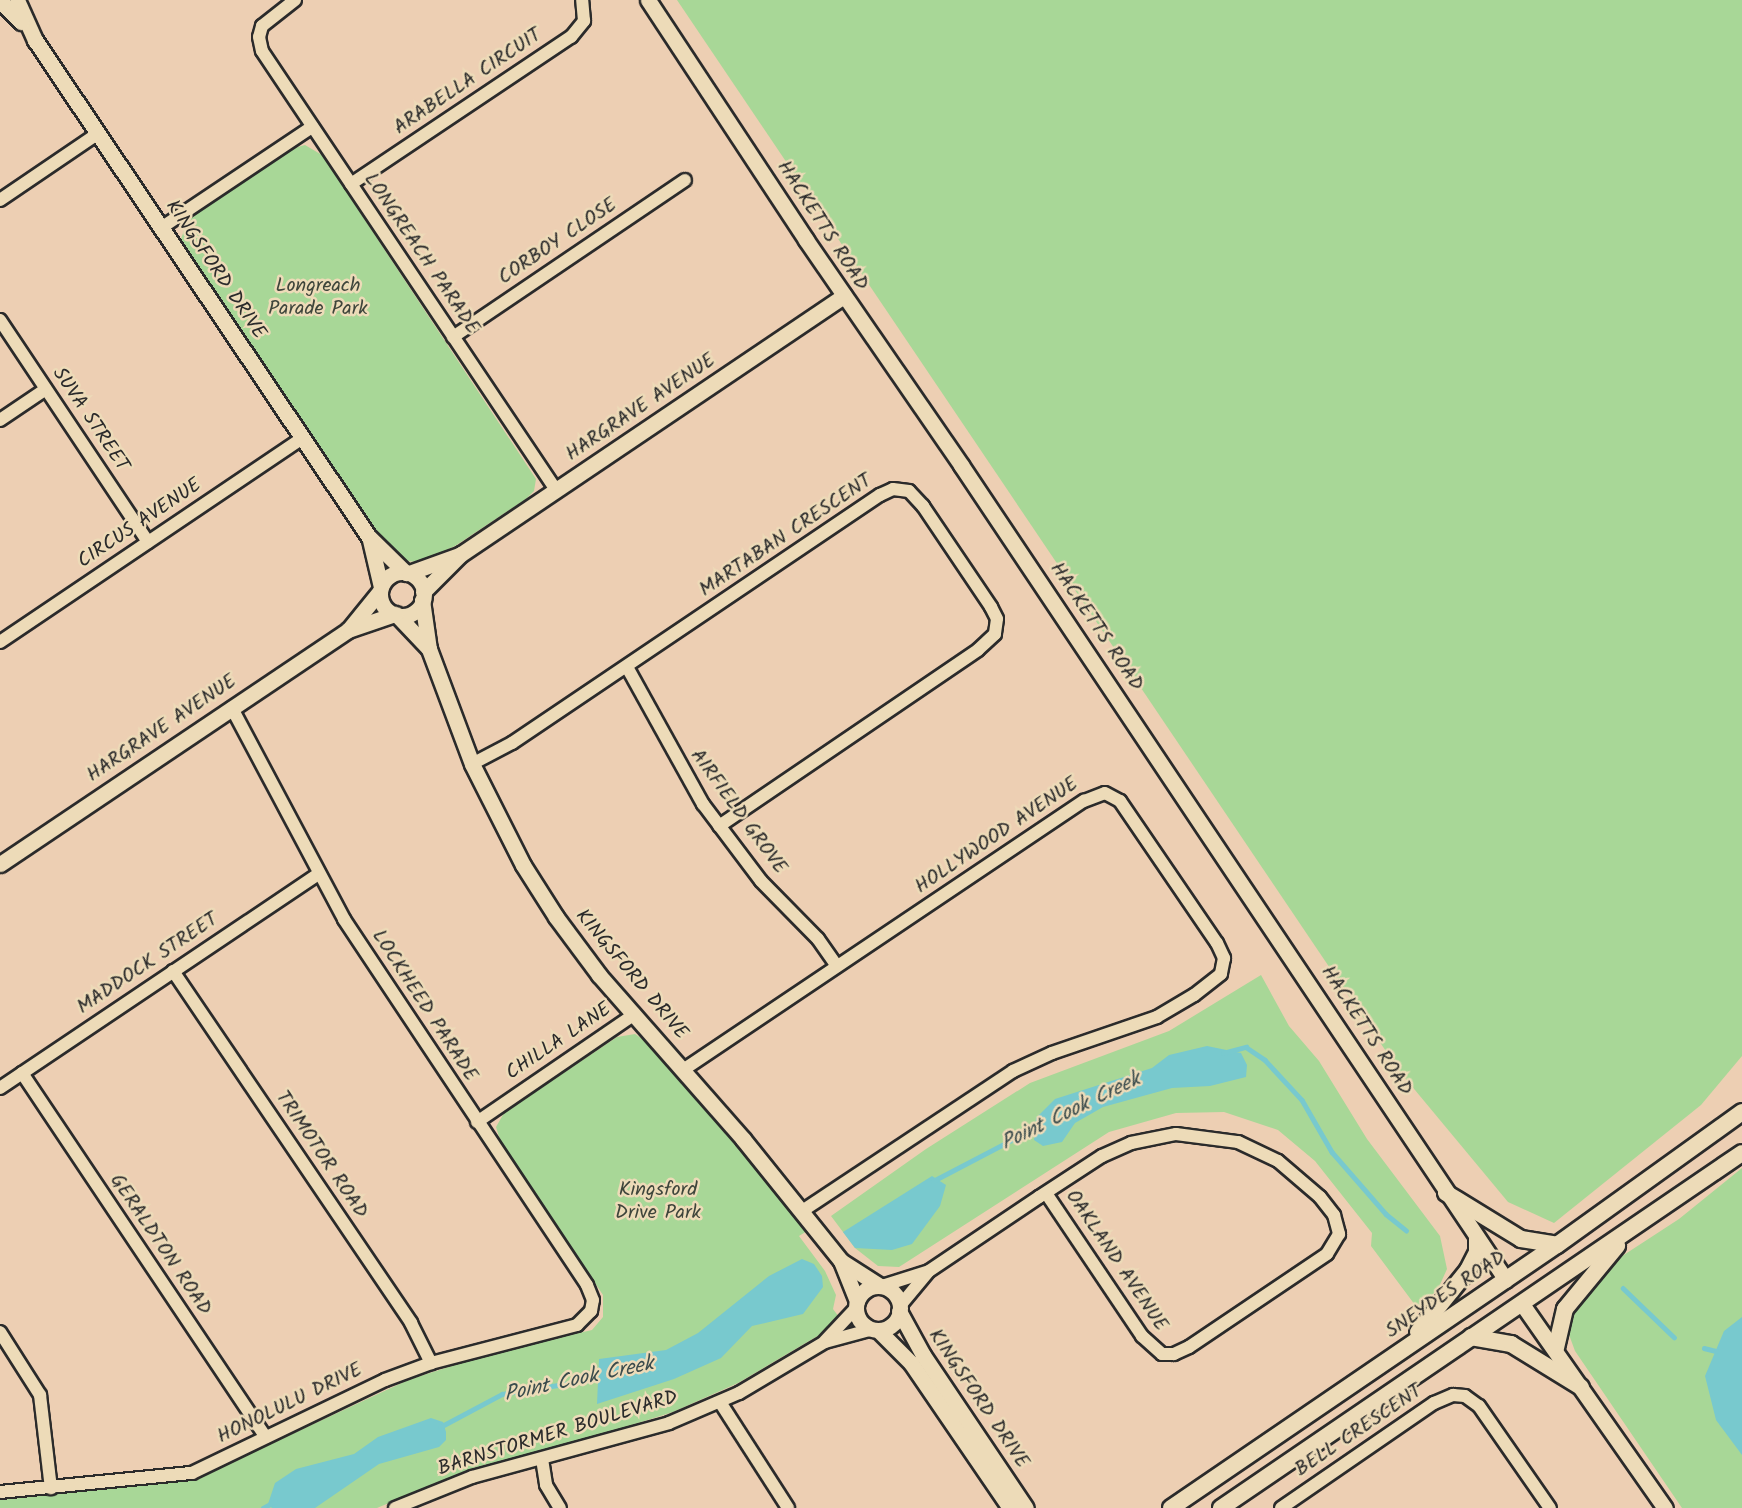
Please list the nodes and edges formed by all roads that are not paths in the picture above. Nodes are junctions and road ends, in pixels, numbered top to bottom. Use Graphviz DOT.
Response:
graph roads {
  1 [pos="17,0"];
  2 [pos="295,0"];
  3 [pos="582,0"];
  4 [pos="648,0"];
  5 [pos="0,1"];
  6 [pos="26,26"];
  7 [pos="312,127"];
  8 [pos="97,134"];
  9 [pos="685,180"];
  10 [pos="351,184"];
  11 [pos="0,200"];
  12 [pos="161,228"];
  13 [pos="844,297"];
  14 [pos="0,320"];
  15 [pos="453,337"];
  16 [pos="46,389"];
  17 [pos="0,420"];
  18 [pos="302,438"];
  19 [pos="556,490"];
  20 [pos="369,537"];
  21 [pos="148,542"];
  22 [pos="462,554"];
  23 [pos="407,573"];
  24 [pos="381,589"];
  25 [pos="423,596"];
  26 [pos="396,614"];
  27 [pos="348,630"];
  28 [pos="0,642"];
  29 [pos="429,649"];
  30 [pos="627,667"];
  31 [pos="231,708"];
  32 [pos="472,764"];
  33 [pos="719,826"];
  34 [pos="0,864"];
  35 [pos="319,874"];
  36 [pos="837,966"];
  37 [pos="173,971"];
  38 [pos="633,1015"];
  39 [pos="683,1070"];
  40 [pos="21,1073"];
  41 [pos="0,1088"];
  42 [pos="1742,1112"];
  43 [pos="477,1122"];
  44 [pos="1740,1155"];
  45 [pos="1046,1193"];
  46 [pos="1446,1193"];
  47 [pos="802,1211"];
  48 [pos="1635,1225"];
  49 [pos="1477,1239"];
  50 [pos="1557,1245"];
  51 [pos="841,1261"];
  52 [pos="929,1271"];
  53 [pos="1506,1280"];
  54 [pos="881,1286"];
  55 [pos="1522,1304"];
  56 [pos="856,1305"];
  57 [pos="899,1309"];
  58 [pos="589,1315"];
  59 [pos="875,1330"];
  60 [pos="0,1332"];
  61 [pos="1471,1337"];
  62 [pos="825,1342"];
  63 [pos="1556,1348"];
  64 [pos="1404,1349"];
  65 [pos="431,1363"];
  66 [pos="1581,1387"];
  67 [pos="720,1402"];
  68 [pos="266,1437"];
  69 [pos="542,1459"];
  70 [pos="51,1488"];
  71 [pos="0,1492"];
  72 [pos="395,1508"];
  73 [pos="560,1508"];
  74 [pos="788,1508"];
  75 [pos="1010,1508"];
  76 [pos="1026,1508"];
  77 [pos="1171,1508"];
  78 [pos="1221,1508"];
  79 [pos="1281,1508"];
  80 [pos="1550,1508"];
  81 [pos="1665,1508"];
  1 -- 6 [label="street, KINGSFORD DRIVE"];
  2 -- 7 [label="street, LONGREACH PARADE"];
  3 -- 10 [label="street, ARABELLA CIRCUIT"];
  4 -- 13 [label="street, HACKETTS ROAD"];
  5 -- 6 [label="street, KINGSFORD DRIVE"];
  6 -- 8 [label="street, KINGSFORD DRIVE"];
  7 -- 10 [label="street, LONGREACH PARADE"];
  7 -- 12 [label="street"];
  8 -- 11 [label="street"];
  8 -- 12 [label="street, KINGSFORD DRIVE"];
  9 -- 15 [label="street, CORBOY CLOSE"];
  10 -- 15 [label="street, LONGREACH PARADE"];
  12 -- 18 [label="street, KINGSFORD DRIVE"];
  13 -- 19 [label="street, HARGRAVE AVENUE"];
  13 -- 46 [label="street, HACKETTS ROAD"];
  14 -- 16 [label="street, SUVA STREET"];
  15 -- 19 [label="street, LONGREACH PARADE"];
  16 -- 17 [label="street"];
  16 -- 21 [label="street, SUVA STREET"];
  18 -- 20 [label="street, KINGSFORD DRIVE"];
  18 -- 21 [label="street, CIRCUS AVENUE"];
  19 -- 22 [label="street, HARGRAVE AVENUE"];
  20 -- 23 [label="street, KINGSFORD DRIVE"];
  20 -- 24 [label="street, KINGSFORD DRIVE"];
  21 -- 28 [label="street, CIRCUS AVENUE"];
  22 -- 23 [label="street, HARGRAVE AVENUE"];
  22 -- 25 [label="street, HARGRAVE AVENUE"];
  23 -- 24 [label="street"];
  23 -- 25 [label="street"];
  24 -- 26 [label="street"];
  24 -- 27 [label="street, HARGRAVE AVENUE"];
  25 -- 26 [label="street"];
  25 -- 29 [label="street, KINGSFORD DRIVE"];
  26 -- 27 [label="street, HARGRAVE AVENUE"];
  26 -- 29 [label="street, KINGSFORD DRIVE"];
  27 -- 31 [label="street, HARGRAVE AVENUE"];
  29 -- 32 [label="street, KINGSFORD DRIVE"];
  30 -- 32 [label="street, MARTABAN CRESCENT"];
  30 -- 33 [label="street, AIRFIELD GROVE"];
  30 -- 33 [label="street, MARTABAN CRESCENT"];
  31 -- 34 [label="street, HARGRAVE AVENUE"];
  31 -- 35 [label="street, LOCKHEED PARADE"];
  32 -- 38 [label="street, KINGSFORD DRIVE"];
  33 -- 36 [label="street, AIRFIELD GROVE"];
  35 -- 37 [label="street, MADDOCK STREET"];
  35 -- 43 [label="street, LOCKHEED PARADE"];
  36 -- 39 [label="street, HOLLYWOOD AVENUE"];
  36 -- 47 [label="street, HOLLYWOOD AVENUE"];
  37 -- 40 [label="street, MADDOCK STREET"];
  37 -- 65 [label="street, TRIMOTOR ROAD"];
  38 -- 39 [label="street, KINGSFORD DRIVE"];
  38 -- 43 [label="street, CHILLA LANE"];
  39 -- 47 [label="street, KINGSFORD DRIVE"];
  40 -- 41 [label="street, MADDOCK STREET"];
  40 -- 68 [label="street, GERALDTON ROAD"];
  42 -- 50 [label="main road, SNEYDES ROAD"];
  43 -- 58 [label="street, LOCKHEED PARADE"];
  44 -- 48 [label="main road"];
  45 -- 45 [label="street, OAKLAND AVENUE"];
  45 -- 52 [label="street"];
  46 -- 49 [label="street, HACKETTS ROAD"];
  46 -- 50 [label="main road"];
  47 -- 51 [label="street, KINGSFORD DRIVE"];
  48 -- 55 [label="main road"];
  48 -- 63 [label="main road"];
  49 -- 53 [label="street, HACKETTS ROAD"];
  49 -- 64 [label="main road"];
  50 -- 53 [label="main road, SNEYDES ROAD"];
  51 -- 54 [label="street, KINGSFORD DRIVE"];
  51 -- 56 [label="street, KINGSFORD DRIVE"];
  52 -- 54 [label="street"];
  52 -- 57 [label="street"];
  53 -- 55 [label="main road"];
  53 -- 64 [label="main road, SNEYDES ROAD"];
  54 -- 56 [label="street"];
  54 -- 57 [label="street"];
  55 -- 61 [label="main road"];
  55 -- 63 [label="street"];
  56 -- 59 [label="street"];
  56 -- 62 [label="street, BARNSTORMER BOULEVARD"];
  57 -- 59 [label="street"];
  57 -- 76 [label="street, KINGSFORD DRIVE"];
  58 -- 65 [label="street, HONOLULU DRIVE"];
  59 -- 62 [label="street, BARNSTORMER BOULEVARD"];
  59 -- 75 [label="street, KINGSFORD DRIVE"];
  60 -- 70 [label="street"];
  61 -- 66 [label="main road"];
  61 -- 78 [label="main road"];
  62 -- 67 [label="street, BARNSTORMER BOULEVARD"];
  63 -- 66 [label="street"];
  64 -- 77 [label="main road, SNEYDES ROAD"];
  65 -- 68 [label="street, HONOLULU DRIVE"];
  66 -- 81 [label="street"];
  67 -- 69 [label="street, BARNSTORMER BOULEVARD"];
  67 -- 74 [label="street"];
  68 -- 70 [label="street, HONOLULU DRIVE"];
  69 -- 72 [label="street, BARNSTORMER BOULEVARD"];
  69 -- 73 [label="street"];
  70 -- 71 [label="street, HONOLULU DRIVE"];
  79 -- 80 [label="street, BELL CRESCENT"];
}
